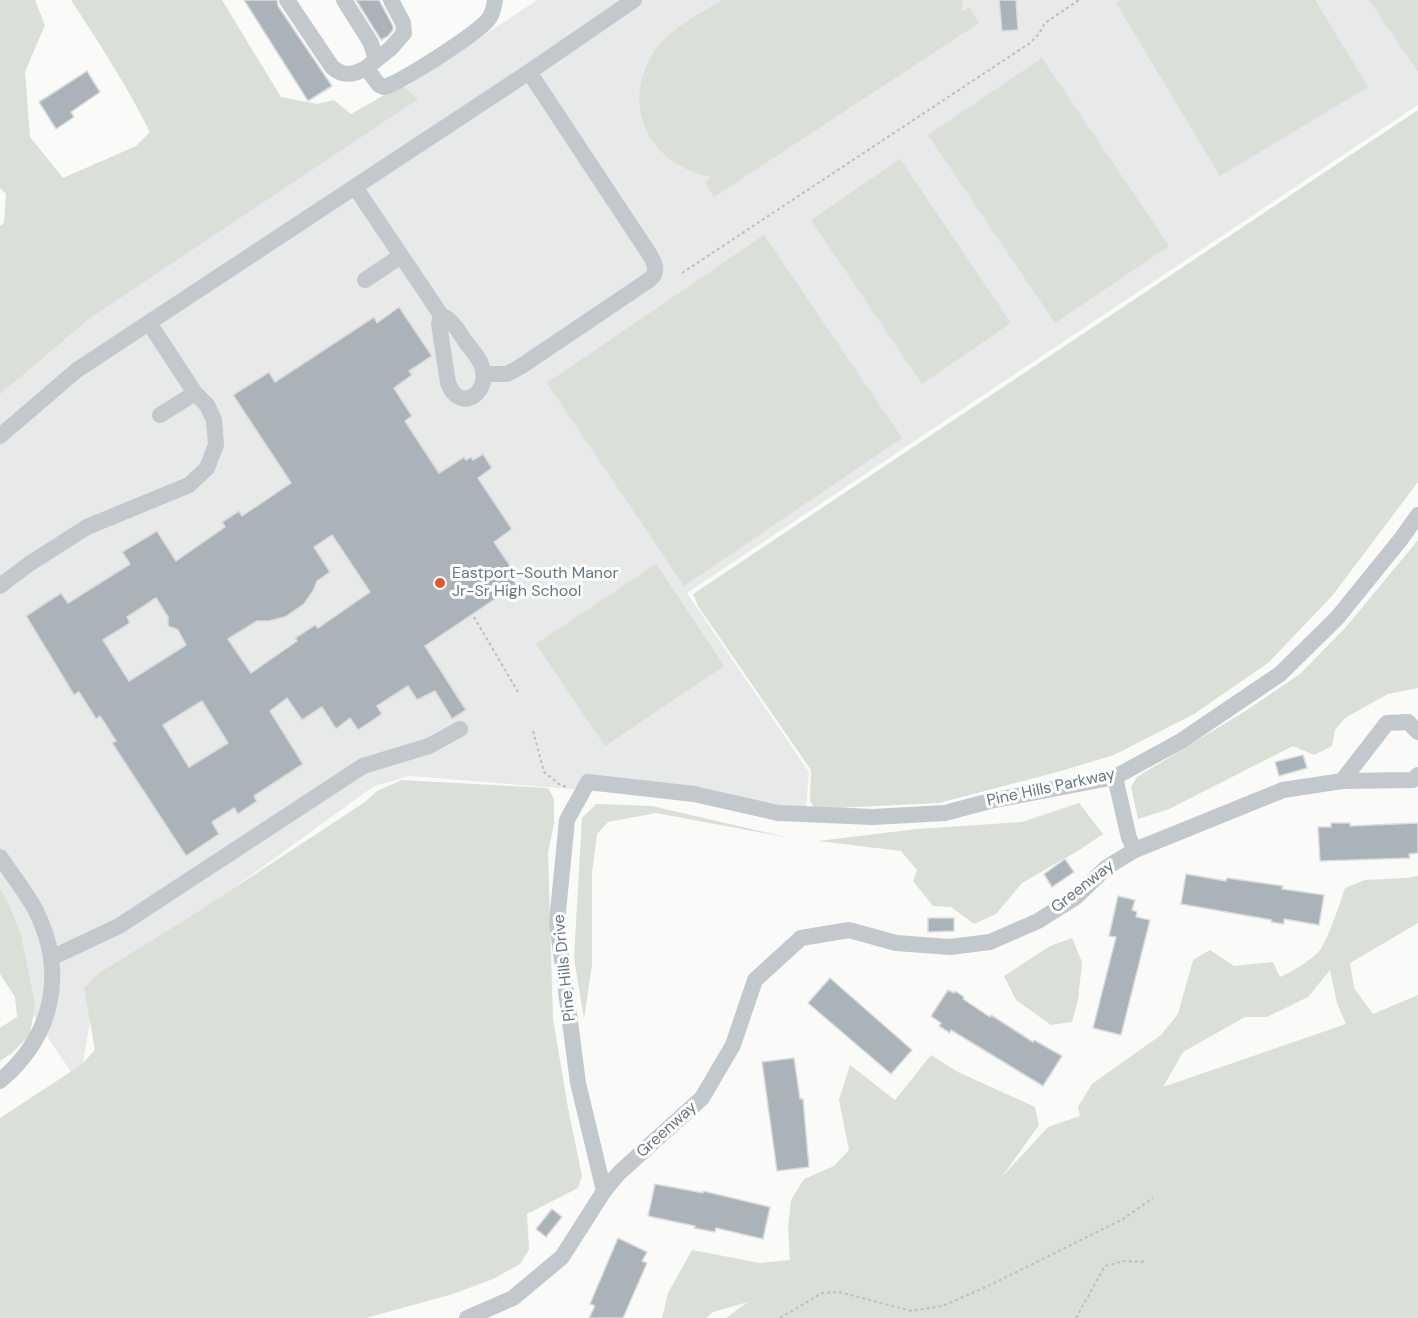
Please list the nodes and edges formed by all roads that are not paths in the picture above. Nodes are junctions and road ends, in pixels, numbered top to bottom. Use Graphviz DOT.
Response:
graph roads {
  1 [pos="287,0"];
  2 [pos="344,0"];
  3 [pos="391,0"];
  4 [pos="495,0"];
  5 [pos="634,0"];
  6 [pos="371,64"];
  7 [pos="529,72"];
  8 [pos="356,187"];
  9 [pos="401,256"];
  10 [pos="365,280"];
  11 [pos="441,315"];
  12 [pos="148,323"];
  13 [pos="483,374"];
  14 [pos="195,393"];
  15 [pos="159,416"];
  16 [pos="0,436"];
  17 [pos="1418,515"];
  18 [pos="0,586"];
  19 [pos="460,729"];
  20 [pos="1418,732"];
  21 [pos="1418,775"];
  22 [pos="1115,777"];
  23 [pos="1342,781"];
  24 [pos="581,794"];
  25 [pos="1135,850"];
  26 [pos="0,857"];
  27 [pos="51,958"];
  28 [pos="0,1081"];
  29 [pos="604,1191"];
  30 [pos="467,1318"];
  1 -- 6 [label="street"];
  2 -- 6 [label="street"];
  3 -- 6 [label="street"];
  4 -- 6 [label="street"];
  5 -- 7 [label="street"];
  7 -- 8 [label="street"];
  7 -- 13 [label="street"];
  8 -- 9 [label="street"];
  8 -- 12 [label="street"];
  9 -- 10 [label="street"];
  9 -- 11 [label="street"];
  11 -- 13 [label="street"];
  11 -- 13 [label="street"];
  12 -- 14 [label="street"];
  12 -- 16 [label="street"];
  14 -- 15 [label="street"];
  14 -- 18 [label="street"];
  17 -- 22 [label="street, Pine Hills Parkway"];
  19 -- 27 [label="street"];
  20 -- 23 [label="street"];
  21 -- 23 [label="street, Greenway"];
  22 -- 24 [label="street, Pine Hills Parkway"];
  22 -- 25 [label="street"];
  23 -- 25 [label="street, Greenway"];
  24 -- 29 [label="street, Pine Hills Drive"];
  25 -- 29 [label="street, Greenway"];
  26 -- 27 [label="street"];
  27 -- 28 [label="street"];
  29 -- 30 [label="street, Greenway"];
}
